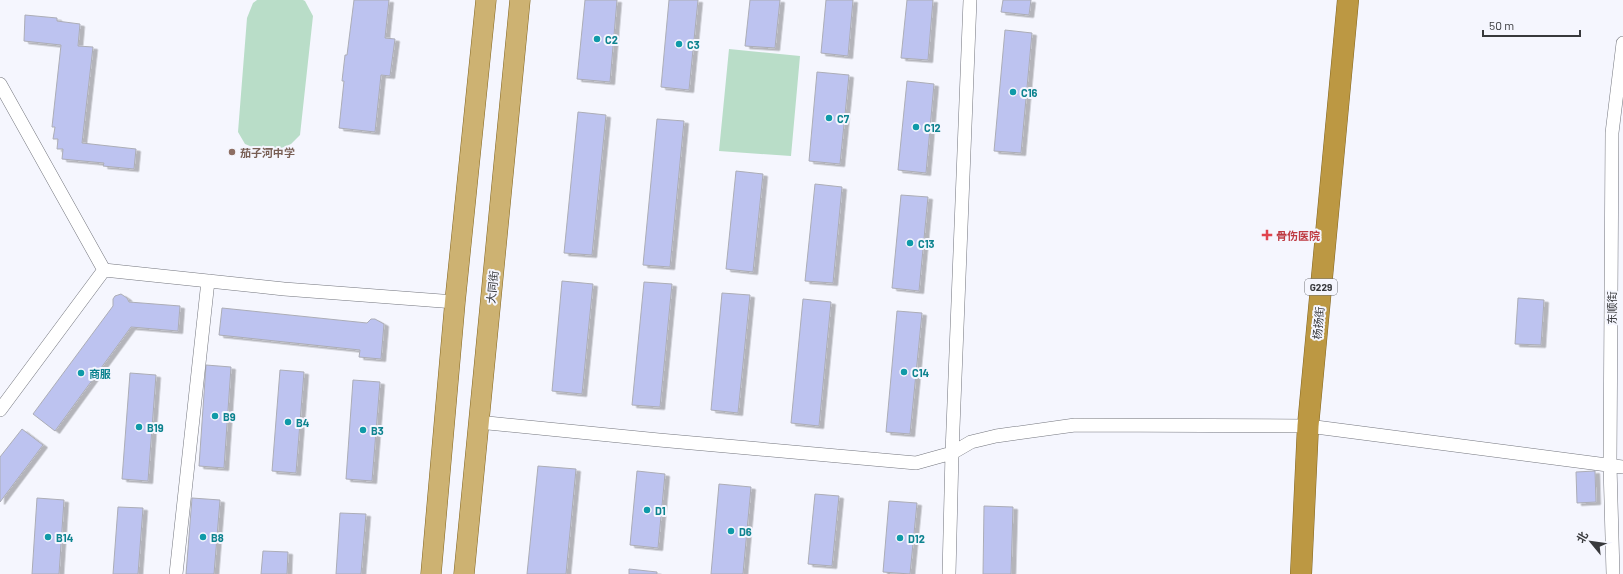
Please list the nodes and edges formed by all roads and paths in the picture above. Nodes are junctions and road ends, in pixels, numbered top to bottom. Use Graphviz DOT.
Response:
graph roads {
  1 [pos="486,0"];
  2 [pos="520,0"];
  3 [pos="970,0"];
  4 [pos="1348,0"];
  5 [pos="1623,43"];
  6 [pos="0,84"];
  7 [pos="104,270"];
  8 [pos="208,281"];
  9 [pos="455,302"];
  10 [pos="0,410"];
  11 [pos="478,422"];
  12 [pos="1308,426"];
  13 [pos="952,453"];
  14 [pos="1617,466"];
  15 [pos="176,574"];
  16 [pos="431,574"];
  17 [pos="464,574"];
  18 [pos="948,574"];
  19 [pos="1301,574"];
  20 [pos="1613,574"];
  1 -- 9 [label="main road"];
  2 -- 11 [label="main road, 大同街"];
  3 -- 13 [label="street"];
  4 -- 12 [label="highway, 杨扬街 / G229"];
  5 -- 14 [label="street, 东顺街"];
  6 -- 7 [label="street"];
  7 -- 8 [label="street"];
  7 -- 10 [label="street"];
  8 -- 9 [label="street"];
  8 -- 15 [label="street"];
  9 -- 16 [label="main road"];
  11 -- 13 [label="street"];
  11 -- 17 [label="main road, 大同街"];
  12 -- 13 [label="street"];
  12 -- 14 [label="street"];
  12 -- 19 [label="highway, 杨扬街 / G229"];
  13 -- 18 [label="street"];
  14 -- 20 [label="street, 东顺街"];
}
